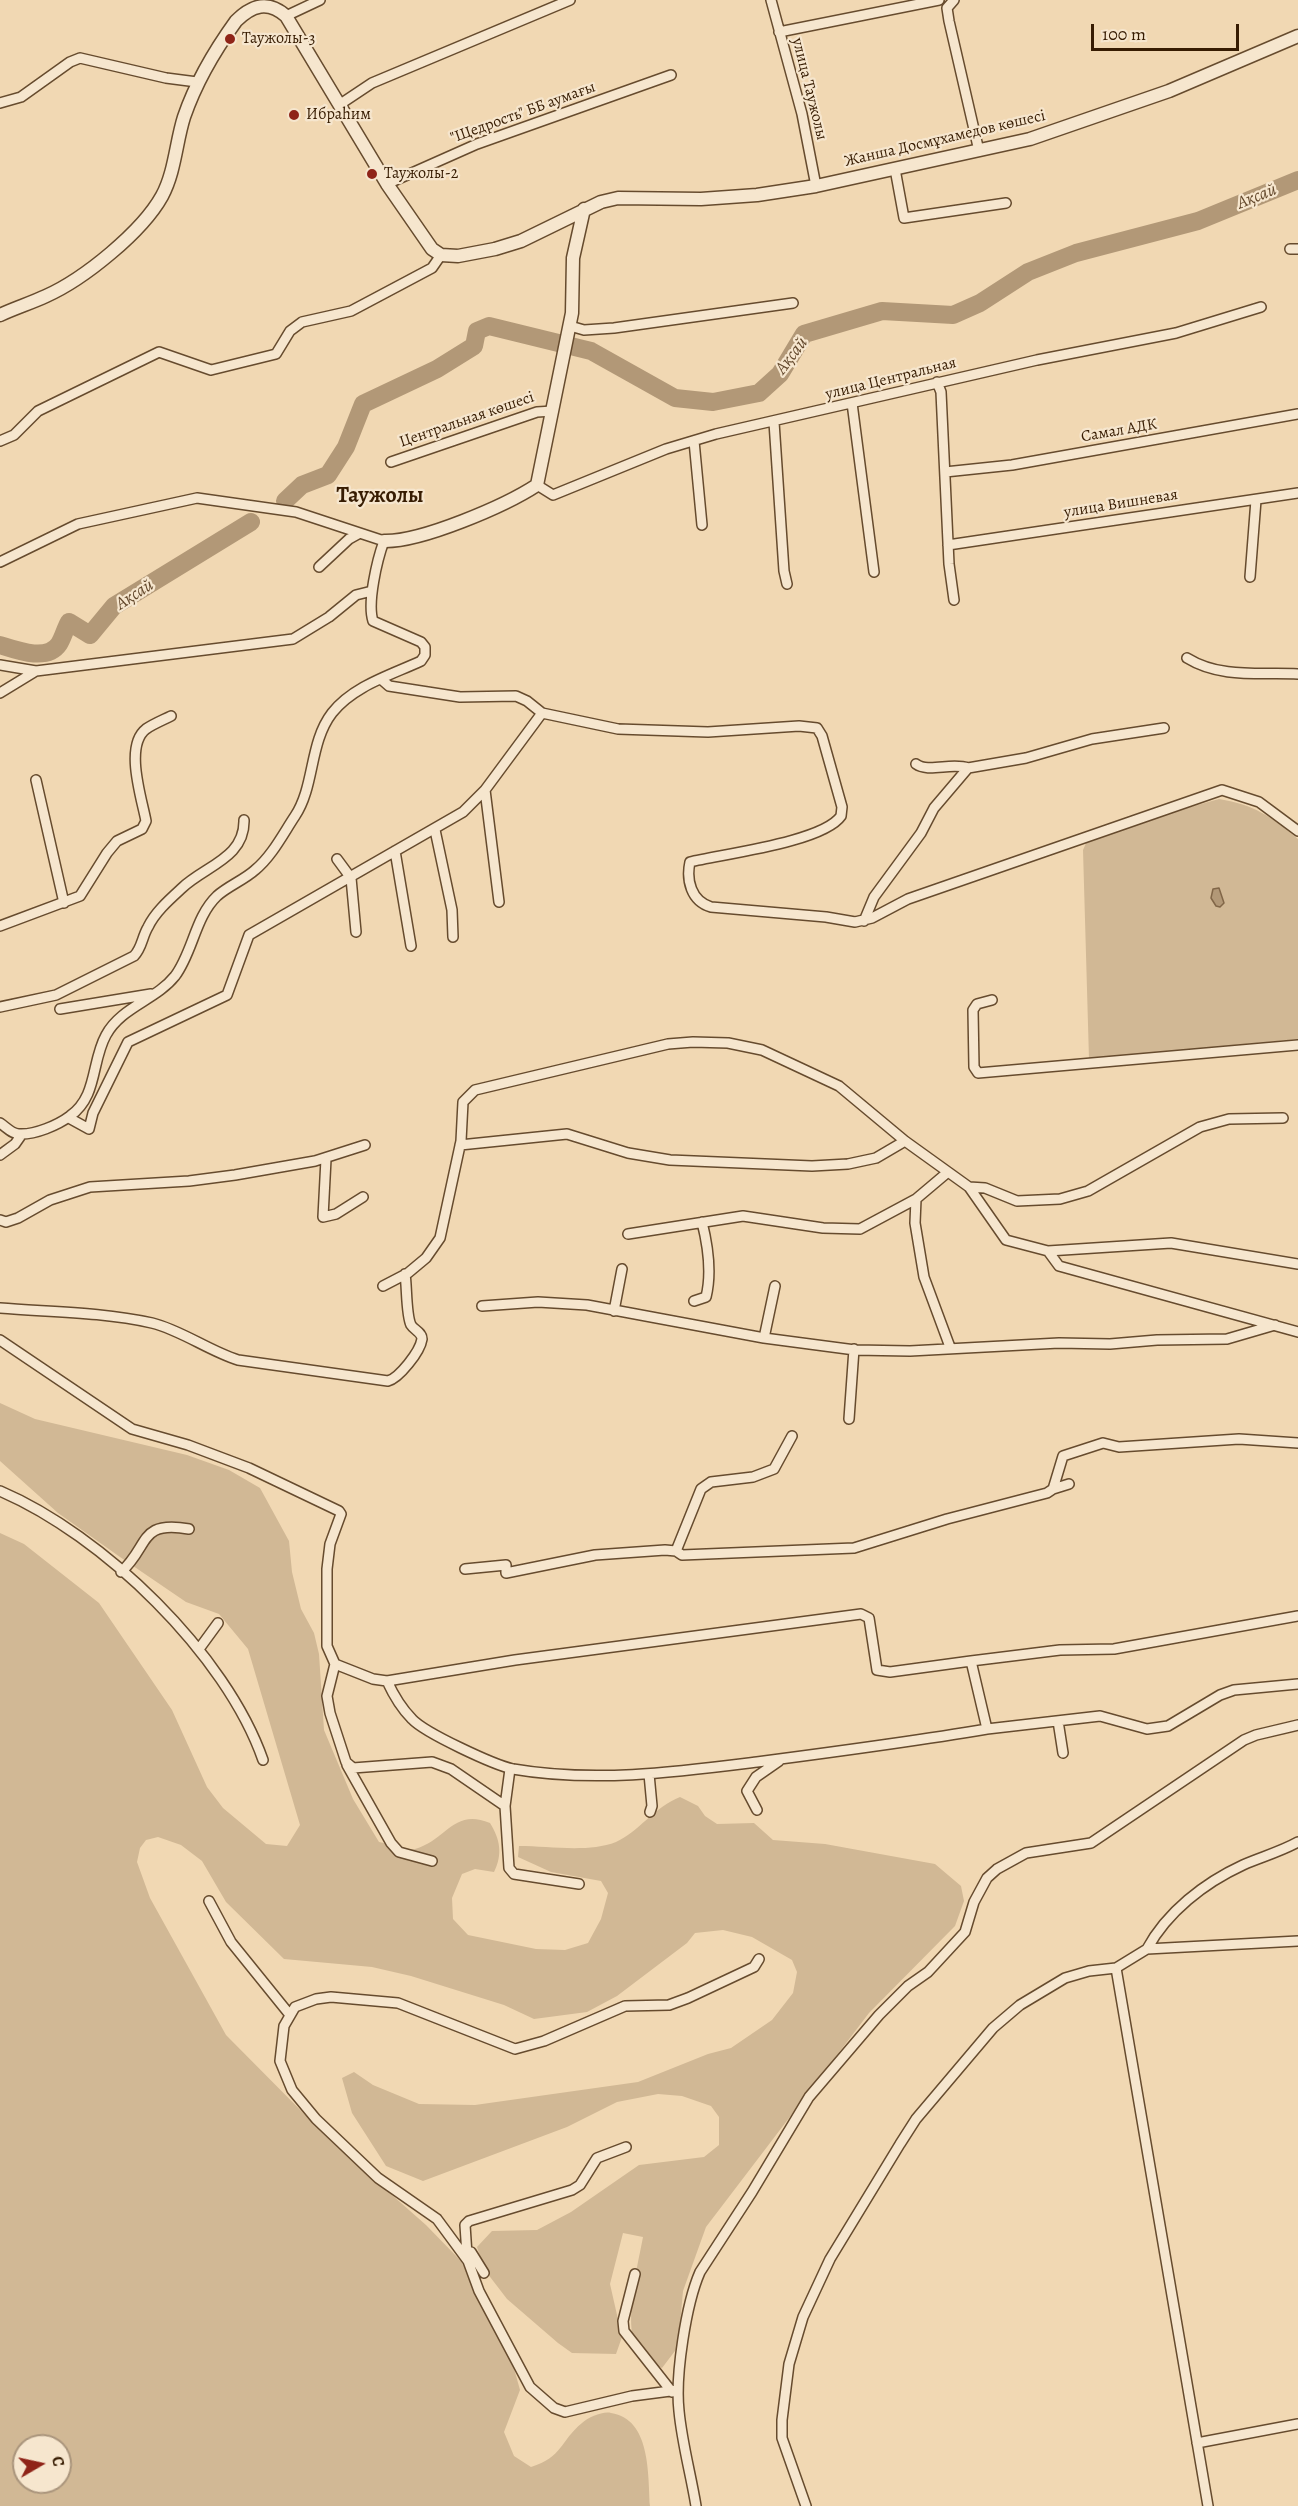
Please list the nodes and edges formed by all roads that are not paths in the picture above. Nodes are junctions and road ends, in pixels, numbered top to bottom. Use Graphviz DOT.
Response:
graph roads {
  1 [pos="320,0"];
  2 [pos="570,0"];
  3 [pos="771,0"];
  4 [pos="939,0"];
  5 [pos="954,0"];
  6 [pos="271,2"];
  7 [pos="286,16"];
  8 [pos="779,32"];
  9 [pos="1298,36"];
  10 [pos="671,75"];
  11 [pos="197,82"];
  12 [pos="0,103"];
  13 [pos="339,105"];
  14 [pos="979,151"];
  15 [pos="895,169"];
  16 [pos="387,184"];
  17 [pos="816,186"];
  18 [pos="1006,203"];
  19 [pos="584,209"];
  20 [pos="441,255"];
  21 [pos="793,303"];
  22 [pos="1261,307"];
  23 [pos="0,315"];
  24 [pos="569,330"];
  25 [pos="937,382"];
  26 [pos="852,403"];
  27 [pos="553,411"];
  28 [pos="1298,414"];
  29 [pos="774,422"];
  30 [pos="0,441"];
  31 [pos="694,441"];
  32 [pos="391,462"];
  33 [pos="945,472"];
  34 [pos="537,484"];
  35 [pos="1298,493"];
  36 [pos="1256,500"];
  37 [pos="702,525"];
  38 [pos="358,534"];
  39 [pos="384,541"];
  40 [pos="948,545"];
  41 [pos="0,562"];
  42 [pos="319,567"];
  43 [pos="874,572"];
  44 [pos="1250,577"];
  45 [pos="787,584"];
  46 [pos="372,591"];
  47 [pos="954,600"];
  48 [pos="1187,658"];
  49 [pos="0,665"];
  50 [pos="36,671"];
  51 [pos="1298,674"];
  52 [pos="381,679"];
  53 [pos="0,693"];
  54 [pos="542,713"];
  55 [pos="171,716"];
  56 [pos="1164,728"];
  57 [pos="916,764"];
  58 [pos="968,768"];
  59 [pos="36,780"];
  60 [pos="485,790"];
  61 [pos="244,820"];
  62 [pos="435,830"];
  63 [pos="1298,831"];
  64 [pos="395,851"];
  65 [pos="336,859"];
  66 [pos="351,878"];
  67 [pos="499,902"];
  68 [pos="64,903"];
  69 [pos="864,921"];
  70 [pos="0,926"];
  71 [pos="356,932"];
  72 [pos="453,937"];
  73 [pos="411,946"];
  74 [pos="154,993"];
  75 [pos="992,1000"];
  76 [pos="0,1007"];
  77 [pos="60,1009"];
  78 [pos="1298,1045"];
  79 [pos="69,1118"];
  80 [pos="1283,1118"];
  81 [pos="0,1123"];
  82 [pos="22,1134"];
  83 [pos="905,1141"];
  84 [pos="364,1145"];
  85 [pos="460,1145"];
  86 [pos="0,1155"];
  87 [pos="326,1158"];
  88 [pos="948,1172"];
  89 [pos="969,1187"];
  90 [pos="363,1197"];
  91 [pos="916,1199"];
  92 [pos="0,1220"];
  93 [pos="702,1222"];
  94 [pos="628,1234"];
  95 [pos="1048,1251"];
  96 [pos="1298,1264"];
  97 [pos="622,1269"];
  98 [pos="405,1274"];
  99 [pos="383,1286"];
  100 [pos="775,1286"];
  101 [pos="694,1301"];
  102 [pos="482,1306"];
  103 [pos="0,1308"];
  104 [pos="614,1311"];
  105 [pos="1275,1325"];
  106 [pos="1298,1332"];
  107 [pos="764,1338"];
  108 [pos="0,1340"];
  109 [pos="950,1347"];
  110 [pos="854,1349"];
  111 [pos="849,1419"];
  112 [pos="792,1436"];
  113 [pos="1298,1443"];
  114 [pos="1069,1484"];
  115 [pos="1053,1489"];
  116 [pos="0,1491"];
  117 [pos="189,1529"];
  118 [pos="676,1551"];
  119 [pos="465,1569"];
  120 [pos="121,1572"];
  121 [pos="1298,1616"];
  122 [pos="218,1623"];
  123 [pos="199,1649"];
  124 [pos="971,1661"];
  125 [pos="335,1664"];
  126 [pos="387,1681"];
  127 [pos="1298,1684"];
  128 [pos="1058,1721"];
  129 [pos="1298,1725"];
  130 [pos="987,1729"];
  131 [pos="1063,1753"];
  132 [pos="784,1759"];
  133 [pos="263,1760"];
  134 [pos="510,1768"];
  135 [pos="350,1769"];
  136 [pos="649,1774"];
  137 [pos="505,1806"];
  138 [pos="757,1810"];
  139 [pos="650,1812"];
  140 [pos="1298,1842"];
  141 [pos="432,1861"];
  142 [pos="579,1884"];
  143 [pos="209,1901"];
  144 [pos="1298,1941"];
  145 [pos="1147,1949"];
  146 [pos="759,1959"];
  147 [pos="1116,1968"];
  148 [pos="290,2015"];
  149 [pos="626,2147"];
  150 [pos="464,2243"];
  151 [pos="468,2260"];
  152 [pos="484,2273"];
  153 [pos="635,2274"];
  154 [pos="675,2391"];
  155 [pos="1298,2424"];
  156 [pos="1197,2443"];
  157 [pos="696,2506"];
  158 [pos="806,2506"];
  159 [pos="1209,2506"];
  1 -- 7 [label="street"];
  2 -- 13 [label="street"];
  3 -- 8 [label="street, улица Таужолы"];
  4 -- 8 [label="street"];
  5 -- 14 [label="street"];
  6 -- 7 [label="street"];
  6 -- 11 [label="street"];
  7 -- 13 [label="street"];
  8 -- 17 [label="street, улица Таужолы"];
  9 -- 14 [label="street, Жанша Досмұхамедов көшесі"];
  10 -- 16 [label="street, \"Щедрость\" ББ аумағы"];
  11 -- 12 [label="street"];
  11 -- 23 [label="street"];
  13 -- 16 [label="street"];
  14 -- 15 [label="street, Жанша Досмұхамедов көшесі"];
  15 -- 17 [label="street, Жанша Досмұхамедов көшесі"];
  15 -- 18 [label="street"];
  16 -- 20 [label="street"];
  17 -- 19 [label="street, Жанша Досмұхамедов көшесі"];
  19 -- 20 [label="street, Жанша Досмұхамедов көшесі"];
  19 -- 24 [label="street"];
  20 -- 30 [label="street"];
  21 -- 24 [label="street"];
  22 -- 25 [label="street, улица Центральная"];
  24 -- 27 [label="street"];
  25 -- 26 [label="street, улица Центральная"];
  25 -- 33 [label="street"];
  26 -- 29 [label="street, улица Центральная"];
  26 -- 43 [label="street"];
  27 -- 32 [label="street, Центральная көшесі"];
  27 -- 34 [label="street"];
  28 -- 33 [label="street, Самал АДК"];
  29 -- 31 [label="street, улица Центральная"];
  29 -- 45 [label="street"];
  31 -- 34 [label="street, улица Центральная"];
  31 -- 37 [label="street"];
  33 -- 40 [label="street"];
  34 -- 39 [label="street"];
  35 -- 36 [label="street, улица Вишневая"];
  36 -- 40 [label="street, улица Вишневая"];
  36 -- 44 [label="street"];
  38 -- 39 [label="street"];
  38 -- 41 [label="street"];
  38 -- 42 [label="street"];
  39 -- 46 [label="street"];
  40 -- 47 [label="street"];
  46 -- 50 [label="street"];
  46 -- 52 [label="street"];
  48 -- 51 [label="street"];
  49 -- 50 [label="street"];
  50 -- 53 [label="street"];
  52 -- 54 [label="street"];
  52 -- 74 [label="street"];
  54 -- 60 [label="street"];
  54 -- 69 [label="street"];
  55 -- 68 [label="street"];
  56 -- 58 [label="street"];
  57 -- 58 [label="street"];
  58 -- 69 [label="street"];
  59 -- 68 [label="street"];
  60 -- 62 [label="street"];
  60 -- 67 [label="street"];
  61 -- 76 [label="street"];
  62 -- 64 [label="street"];
  62 -- 72 [label="street"];
  63 -- 69 [label="street"];
  64 -- 66 [label="street"];
  64 -- 73 [label="street"];
  65 -- 66 [label="street"];
  66 -- 71 [label="street"];
  66 -- 79 [label="street"];
  68 -- 70 [label="street"];
  74 -- 77 [label="street"];
  74 -- 79 [label="street"];
  75 -- 78 [label="street"];
  79 -- 82 [label="street"];
  80 -- 89 [label="street"];
  81 -- 82 [label="street"];
  82 -- 86 [label="street"];
  83 -- 85 [label="street"];
  83 -- 85 [label="street"];
  83 -- 88 [label="street"];
  84 -- 87 [label="street"];
  85 -- 98 [label="street"];
  87 -- 90 [label="street"];
  87 -- 92 [label="street"];
  88 -- 89 [label="street"];
  88 -- 91 [label="street"];
  89 -- 95 [label="street"];
  91 -- 93 [label="street"];
  91 -- 109 [label="street"];
  93 -- 94 [label="street"];
  93 -- 101 [label="street"];
  95 -- 96 [label="street"];
  95 -- 105 [label="street"];
  97 -- 104 [label="street"];
  98 -- 99 [label="street"];
  98 -- 103 [label="street"];
  100 -- 107 [label="street"];
  102 -- 104 [label="street"];
  104 -- 107 [label="street"];
  105 -- 106 [label="street"];
  105 -- 109 [label="street"];
  107 -- 110 [label="street"];
  108 -- 125 [label="street"];
  109 -- 110 [label="street"];
  110 -- 111 [label="street"];
  112 -- 118 [label="street"];
  113 -- 115 [label="street"];
  114 -- 115 [label="street"];
  115 -- 118 [label="street"];
  116 -- 120 [label="street"];
  117 -- 120 [label="street"];
  118 -- 119 [label="street"];
  120 -- 123 [label="street"];
  121 -- 124 [label="street"];
  122 -- 123 [label="street"];
  123 -- 133 [label="street"];
  124 -- 126 [label="street"];
  124 -- 130 [label="street"];
  125 -- 126 [label="street"];
  125 -- 135 [label="street"];
  126 -- 134 [label="street"];
  127 -- 128 [label="street"];
  128 -- 130 [label="street"];
  128 -- 131 [label="street"];
  129 -- 154 [label="street"];
  130 -- 132 [label="street"];
  132 -- 136 [label="street"];
  132 -- 138 [label="street"];
  134 -- 136 [label="street"];
  134 -- 137 [label="street"];
  135 -- 137 [label="street"];
  135 -- 141 [label="street"];
  136 -- 139 [label="street"];
  137 -- 142 [label="street"];
  140 -- 145 [label="street"];
  143 -- 148 [label="street"];
  144 -- 145 [label="street"];
  145 -- 147 [label="street"];
  146 -- 148 [label="street"];
  147 -- 156 [label="street"];
  147 -- 158 [label="street"];
  148 -- 151 [label="street"];
  149 -- 150 [label="street"];
  150 -- 151 [label="street"];
  150 -- 152 [label="street"];
  151 -- 154 [label="street"];
  153 -- 154 [label="street"];
  154 -- 157 [label="street"];
  155 -- 156 [label="street"];
  156 -- 159 [label="street"];
}
